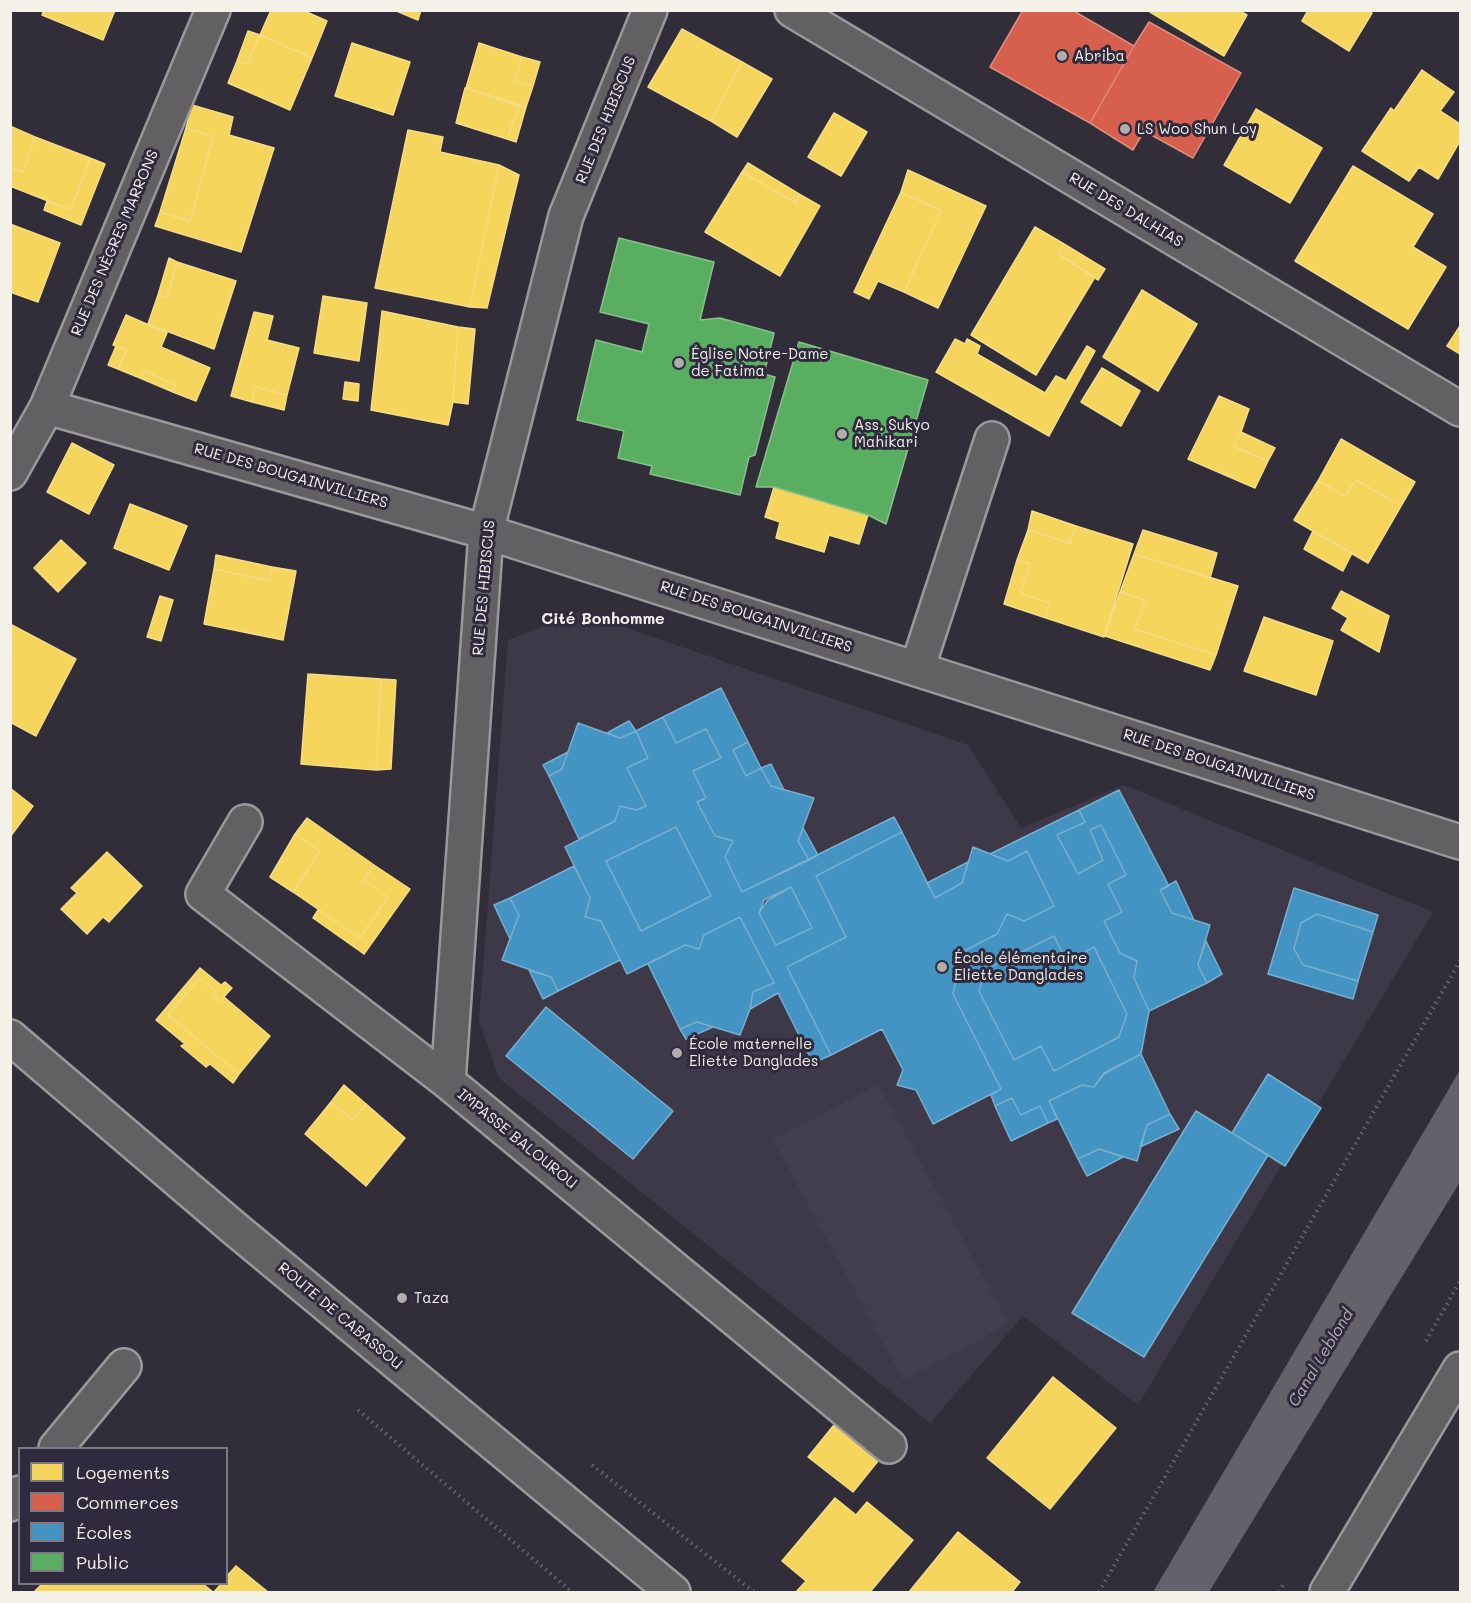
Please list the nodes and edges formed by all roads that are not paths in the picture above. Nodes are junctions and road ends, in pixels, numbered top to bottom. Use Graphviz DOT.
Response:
graph roads {
  1 [pos="213,10"];
  2 [pos="650,10"];
  3 [pos="792,10"];
  4 [pos="47,407"];
  5 [pos="1461,409"];
  6 [pos="992,438"];
  7 [pos="10,472"];
  8 [pos="486,532"];
  9 [pos="917,669"];
  10 [pos="245,822"];
  11 [pos="1461,842"];
  12 [pos="10,1037"];
  13 [pos="448,1082"];
  14 [pos="123,1366"];
  15 [pos="1461,1369"];
  16 [pos="889,1446"];
  17 [pos="58,1447"];
  18 [pos="673,1593"];
  19 [pos="1327,1593"];
  1 -- 4 [label="street, RUE DES NÈGRES MARRONS"];
  2 -- 8 [label="street, RUE DES HIBISCUS"];
  3 -- 5 [label="street, RUE DES DALHIAS"];
  4 -- 7 [label="street, RUE DES NÈGRES MARRONS"];
  4 -- 8 [label="street, RUE DES BOUGAINVILLIERS"];
  6 -- 9 [label="street"];
  8 -- 9 [label="street, RUE DES BOUGAINVILLIERS"];
  8 -- 13 [label="street, RUE DES HIBISCUS"];
  9 -- 11 [label="street, RUE DES BOUGAINVILLIERS"];
  10 -- 13 [label="street, IMPASSE BALOUROU"];
  12 -- 18 [label="street, ROUTE DE CABASSOU"];
  13 -- 16 [label="street, IMPASSE BALOUROU"];
  14 -- 17 [label="street"];
  15 -- 19 [label="street"];
}
